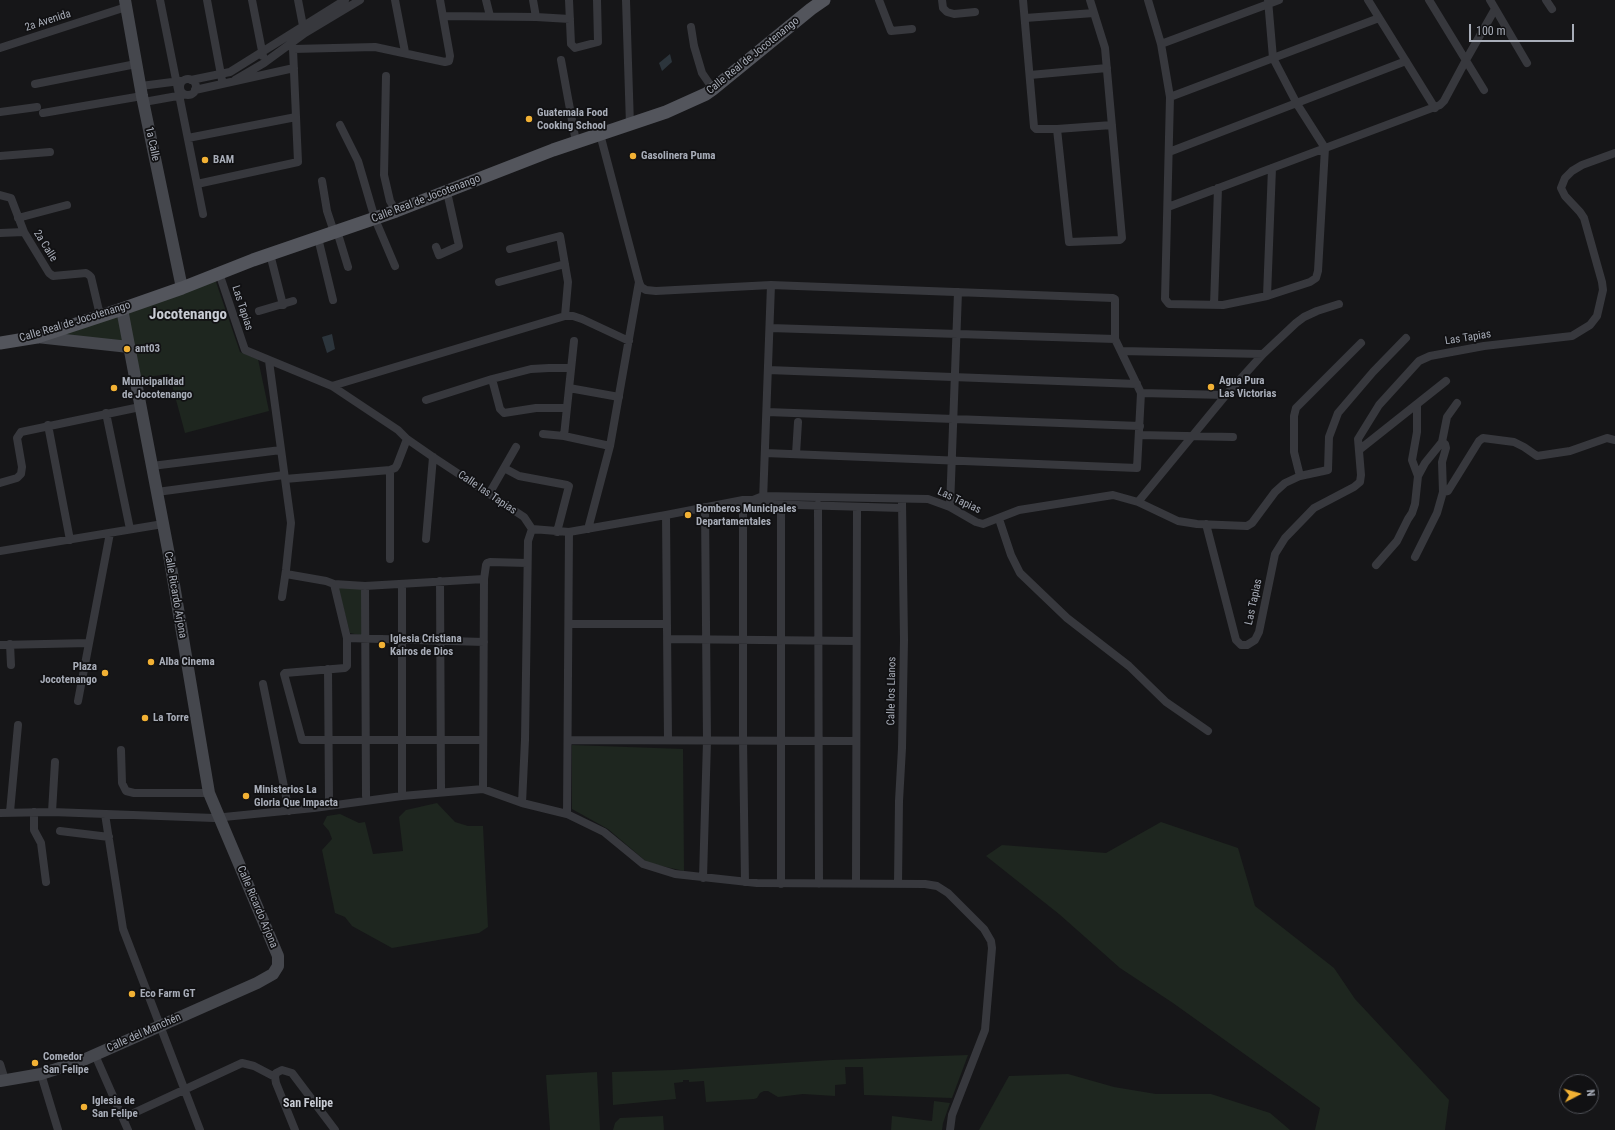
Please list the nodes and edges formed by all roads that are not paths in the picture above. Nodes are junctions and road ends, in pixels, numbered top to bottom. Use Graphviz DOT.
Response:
graph roads {
  1 [pos="160,0"];
  2 [pos="207,0"];
  3 [pos="252,0"];
  4 [pos="298,0"];
  5 [pos="360,0"];
  6 [pos="395,0"];
  7 [pos="440,0"];
  8 [pos="486,0"];
  9 [pos="533,0"];
  10 [pos="569,0"];
  11 [pos="597,0"];
  12 [pos="626,0"];
  13 [pos="824,0"];
  14 [pos="879,0"];
  15 [pos="942,0"];
  16 [pos="1023,0"];
  17 [pos="1090,0"];
  18 [pos="1148,0"];
  19 [pos="1279,0"];
  20 [pos="1368,0"];
  21 [pos="1429,0"];
  22 [pos="1490,0"];
  23 [pos="1546,0"];
  24 [pos="346,2"];
  25 [pos="1268,2"];
  26 [pos="126,4"];
  27 [pos="1496,9"];
  28 [pos="1552,9"];
  29 [pos="975,12"];
  30 [pos="1094,12"];
  31 [pos="444,16"];
  32 [pos="490,16"];
  33 [pos="536,17"];
  34 [pos="1025,18"];
  35 [pos="1379,18"];
  36 [pos="570,19"];
  37 [pos="691,27"];
  38 [pos="304,29"];
  39 [pos="912,29"];
  40 [pos="1161,44"];
  41 [pos="291,47"];
  42 [pos="0,48"];
  43 [pos="262,52"];
  44 [pos="405,52"];
  45 [pos="1273,58"];
  46 [pos="561,60"];
  47 [pos="1466,60"];
  48 [pos="1406,61"];
  49 [pos="264,63"];
  50 [pos="1527,63"];
  51 [pos="136,64"];
  52 [pos="294,68"];
  53 [pos="1107,68"];
  54 [pos="1030,74"];
  55 [pos="221,75"];
  56 [pos="386,76"];
  57 [pos="236,80"];
  58 [pos="183,81"];
  59 [pos="35,84"];
  60 [pos="223,84"];
  61 [pos="713,89"];
  62 [pos="195,90"];
  63 [pos="1484,90"];
  64 [pos="142,95"];
  65 [pos="182,95"];
  66 [pos="1170,97"];
  67 [pos="1297,104"];
  68 [pos="37,107"];
  69 [pos="1435,108"];
  70 [pos="0,112"];
  71 [pos="43,113"];
  72 [pos="296,117"];
  73 [pos="630,125"];
  74 [pos="1112,125"];
  75 [pos="340,126"];
  76 [pos="1057,129"];
  77 [pos="600,134"];
  78 [pos="188,138"];
  79 [pos="576,142"];
  80 [pos="1325,148"];
  81 [pos="50,152"];
  82 [pos="1170,152"];
  83 [pos="1615,154"];
  84 [pos="0,156"];
  85 [pos="1272,168"];
  86 [pos="322,181"];
  87 [pos="197,184"];
  88 [pos="1218,188"];
  89 [pos="447,192"];
  90 [pos="0,195"];
  91 [pos="68,204"];
  92 [pos="1168,207"];
  93 [pos="396,211"];
  94 [pos="203,214"];
  95 [pos="18,218"];
  96 [pos="375,219"];
  97 [pos="24,232"];
  98 [pos="336,232"];
  99 [pos="0,233"];
  100 [pos="318,238"];
  101 [pos="436,247"];
  102 [pos="510,249"];
  103 [pos="270,254"];
  104 [pos="565,264"];
  105 [pos="394,266"];
  106 [pos="348,267"];
  107 [pos="219,273"];
  108 [pos="499,282"];
  109 [pos="639,282"];
  110 [pos="771,285"];
  111 [pos="182,288"];
  112 [pos="958,292"];
  113 [pos="1266,296"];
  114 [pos="333,300"];
  115 [pos="293,301"];
  116 [pos="1339,304"];
  117 [pos="283,305"];
  118 [pos="1214,305"];
  119 [pos="122,309"];
  120 [pos="259,311"];
  121 [pos="100,315"];
  122 [pos="565,316"];
  123 [pos="770,328"];
  124 [pos="957,334"];
  125 [pos="37,336"];
  126 [pos="1406,338"];
  127 [pos="574,340"];
  128 [pos="1115,340"];
  129 [pos="629,341"];
  130 [pos="0,343"];
  131 [pos="1361,343"];
  132 [pos="129,347"];
  133 [pos="245,350"];
  134 [pos="1121,352"];
  135 [pos="1263,354"];
  136 [pos="269,361"];
  137 [pos="571,368"];
  138 [pos="768,370"];
  139 [pos="956,376"];
  140 [pos="492,379"];
  141 [pos="1446,381"];
  142 [pos="1137,384"];
  143 [pos="332,386"];
  144 [pos="569,388"];
  145 [pos="1141,393"];
  146 [pos="1226,395"];
  147 [pos="618,397"];
  148 [pos="426,400"];
  149 [pos="1457,403"];
  150 [pos="1417,405"];
  151 [pos="140,407"];
  152 [pos="567,408"];
  153 [pos="767,412"];
  154 [pos="106,413"];
  155 [pos="954,418"];
  156 [pos="798,422"];
  157 [pos="48,426"];
  158 [pos="1140,426"];
  159 [pos="543,434"];
  160 [pos="1139,435"];
  161 [pos="564,436"];
  162 [pos="1193,436"];
  163 [pos="1233,438"];
  164 [pos="407,439"];
  165 [pos="1615,440"];
  166 [pos="1442,442"];
  167 [pos="610,446"];
  168 [pos="516,447"];
  169 [pos="281,450"];
  170 [pos="1358,450"];
  171 [pos="765,453"];
  172 [pos="796,454"];
  173 [pos="433,457"];
  174 [pos="952,460"];
  175 [pos="152,466"];
  176 [pos="504,468"];
  177 [pos="390,470"];
  178 [pos="1300,476"];
  179 [pos="1418,476"];
  180 [pos="285,477"];
  181 [pos="0,483"];
  182 [pos="157,492"];
  183 [pos="1443,492"];
  184 [pos="489,494"];
  185 [pos="902,498"];
  186 [pos="743,500"];
  187 [pos="763,500"];
  188 [pos="1138,502"];
  189 [pos="781,504"];
  190 [pos="818,505"];
  191 [pos="857,506"];
  192 [pos="705,507"];
  193 [pos="950,507"];
  194 [pos="902,508"];
  195 [pos="666,516"];
  196 [pos="999,519"];
  197 [pos="162,524"];
  198 [pos="1206,524"];
  199 [pos="130,529"];
  200 [pos="532,529"];
  201 [pos="588,529"];
  202 [pos="556,532"];
  203 [pos="569,532"];
  204 [pos="110,533"];
  205 [pos="426,539"];
  206 [pos="70,540"];
  207 [pos="0,551"];
  208 [pos="1414,556"];
  209 [pos="390,559"];
  210 [pos="527,563"];
  211 [pos="1376,565"];
  212 [pos="286,574"];
  213 [pos="484,579"];
  214 [pos="440,582"];
  215 [pos="334,584"];
  216 [pos="402,584"];
  217 [pos="364,586"];
  218 [pos="282,597"];
  219 [pos="568,624"];
  220 [pos="667,624"];
  221 [pos="347,638"];
  222 [pos="365,638"];
  223 [pos="667,639"];
  224 [pos="402,640"];
  225 [pos="707,640"];
  226 [pos="743,640"];
  227 [pos="781,640"];
  228 [pos="819,640"];
  229 [pos="440,641"];
  230 [pos="856,641"];
  231 [pos="484,642"];
  232 [pos="89,643"];
  233 [pos="0,644"];
  234 [pos="10,644"];
  235 [pos="11,665"];
  236 [pos="328,669"];
  237 [pos="263,684"];
  238 [pos="78,701"];
  239 [pos="18,725"];
  240 [pos="1208,731"];
  241 [pos="329,740"];
  242 [pos="366,740"];
  243 [pos="402,740"];
  244 [pos="441,740"];
  245 [pos="483,740"];
  246 [pos="568,740"];
  247 [pos="668,740"];
  248 [pos="743,740"];
  249 [pos="707,741"];
  250 [pos="781,741"];
  251 [pos="819,741"];
  252 [pos="856,741"];
  253 [pos="121,750"];
  254 [pos="55,762"];
  255 [pos="441,789"];
  256 [pos="484,789"];
  257 [pos="402,792"];
  258 [pos="209,793"];
  259 [pos="366,796"];
  260 [pos="329,800"];
  261 [pos="522,803"];
  262 [pos="289,810"];
  263 [pos="10,812"];
  264 [pos="34,812"];
  265 [pos="52,812"];
  266 [pos="0,813"];
  267 [pos="105,814"];
  268 [pos="567,814"];
  269 [pos="219,817"];
  270 [pos="60,831"];
  271 [pos="109,837"];
  272 [pos="703,878"];
  273 [pos="46,882"];
  274 [pos="745,882"];
  275 [pos="856,883"];
  276 [pos="781,884"];
  277 [pos="819,884"];
  278 [pos="898,884"];
  279 [pos="278,966"];
  280 [pos="160,1026"];
  281 [pos="95,1054"];
  282 [pos="0,1064"];
  283 [pos="41,1074"];
  284 [pos="275,1076"];
  285 [pos="3,1081"];
  286 [pos="185,1090"];
  287 [pos="123,1118"];
  288 [pos="58,1130"];
  289 [pos="128,1130"];
  290 [pos="200,1130"];
  291 [pos="295,1130"];
  292 [pos="335,1130"];
  293 [pos="950,1130"];
  1 -- 58 [label="street"];
  2 -- 55 [label="street"];
  3 -- 43 [label="street"];
  4 -- 38 [label="street"];
  5 -- 24 [label="street"];
  6 -- 44 [label="street"];
  7 -- 31 [label="street"];
  8 -- 32 [label="street"];
  9 -- 33 [label="street"];
  10 -- 36 [label="street"];
  11 -- 36 [label="street"];
  12 -- 73 [label="street"];
  13 -- 61 [label="main road, Calle Real de Jocotenango"];
  14 -- 39 [label="street"];
  15 -- 29 [label="street"];
  16 -- 34 [label="street"];
  17 -- 30 [label="street"];
  18 -- 40 [label="street"];
  19 -- 25 [label="street"];
  20 -- 35 [label="street"];
  21 -- 47 [label="street"];
  22 -- 27 [label="street"];
  23 -- 28 [label="street"];
  24 -- 38 [label="street"];
  25 -- 40 [label="street"];
  25 -- 45 [label="street"];
  26 -- 42 [label="street, 2a Avenida"];
  26 -- 51 [label="street, 1a Calle"];
  27 -- 47 [label="street"];
  27 -- 50 [label="street"];
  30 -- 34 [label="street"];
  30 -- 53 [label="street"];
  31 -- 32 [label="street"];
  31 -- 44 [label="street"];
  32 -- 33 [label="street"];
  33 -- 36 [label="street"];
  34 -- 54 [label="street"];
  35 -- 45 [label="street"];
  35 -- 48 [label="street"];
  37 -- 61 [label="street"];
  38 -- 41 [label="street"];
  38 -- 43 [label="street"];
  40 -- 66 [label="street"];
  41 -- 44 [label="street"];
  41 -- 49 [label="street"];
  41 -- 52 [label="street"];
  43 -- 49 [label="street"];
  43 -- 55 [label="street"];
  45 -- 66 [label="street"];
  45 -- 67 [label="street"];
  46 -- 79 [label="street"];
  47 -- 63 [label="street"];
  47 -- 69 [label="street"];
  48 -- 67 [label="street"];
  48 -- 69 [label="street"];
  49 -- 57 [label="street"];
  51 -- 59 [label="street"];
  51 -- 64 [label="street, 1a Calle"];
  52 -- 57 [label="street"];
  52 -- 72 [label="street"];
  53 -- 54 [label="street"];
  53 -- 74 [label="street"];
  54 -- 76 [label="street"];
  55 -- 58 [label="street"];
  55 -- 60 [label="street"];
  56 -- 93 [label="street"];
  57 -- 60 [label="street"];
  58 -- 62 [label="street"];
  58 -- 64 [label="street"];
  58 -- 65 [label="street"];
  60 -- 62 [label="street"];
  61 -- 73 [label="main road, Calle Real de Jocotenango"];
  62 -- 65 [label="street"];
  64 -- 65 [label="street"];
  64 -- 71 [label="street"];
  64 -- 111 [label="street, 1a Calle"];
  65 -- 78 [label="street"];
  66 -- 82 [label="street"];
  67 -- 80 [label="street"];
  67 -- 82 [label="street"];
  68 -- 70 [label="street"];
  69 -- 80 [label="street"];
  72 -- 78 [label="street"];
  72 -- 87 [label="street"];
  73 -- 77 [label="main road, Calle Real de Jocotenango"];
  74 -- 76 [label="street"];
  74 -- 76 [label="street"];
  75 -- 96 [label="street"];
  77 -- 79 [label="main road, Calle Real de Jocotenango"];
  77 -- 109 [label="street"];
  78 -- 87 [label="street"];
  79 -- 89 [label="main road, Calle Real de Jocotenango"];
  80 -- 85 [label="street"];
  80 -- 113 [label="street"];
  81 -- 84 [label="street"];
  82 -- 92 [label="street"];
  83 -- 170 [label="street, Las Tapias"];
  85 -- 88 [label="street"];
  85 -- 113 [label="street"];
  86 -- 98 [label="street"];
  87 -- 94 [label="street"];
  88 -- 92 [label="street"];
  88 -- 118 [label="street"];
  89 -- 93 [label="main road, Calle Real de Jocotenango"];
  89 -- 101 [label="street"];
  90 -- 95 [label="street, 2a Calle"];
  91 -- 95 [label="street"];
  92 -- 118 [label="street"];
  93 -- 96 [label="main road, Calle Real de Jocotenango"];
  95 -- 97 [label="street, 2a Calle"];
  96 -- 98 [label="main road, Calle Real de Jocotenango"];
  96 -- 105 [label="street"];
  97 -- 99 [label="street"];
  97 -- 121 [label="street, 2a Calle"];
  98 -- 100 [label="main road, Calle Real de Jocotenango"];
  98 -- 106 [label="street"];
  100 -- 103 [label="main road, Calle Real de Jocotenango"];
  100 -- 114 [label="street"];
  102 -- 104 [label="street"];
  103 -- 107 [label="main road, Calle Real de Jocotenango"];
  103 -- 117 [label="street"];
  104 -- 108 [label="street"];
  104 -- 122 [label="street"];
  107 -- 111 [label="main road, Calle Real de Jocotenango"];
  107 -- 133 [label="street, Las Tapias"];
  109 -- 110 [label="street"];
  109 -- 129 [label="street"];
  110 -- 112 [label="street"];
  110 -- 123 [label="street"];
  111 -- 119 [label="main road, Calle Real de Jocotenango"];
  112 -- 124 [label="street"];
  112 -- 128 [label="street"];
  113 -- 118 [label="street"];
  115 -- 117 [label="street"];
  116 -- 135 [label="street"];
  117 -- 120 [label="street"];
  119 -- 121 [label="main road, Calle Real de Jocotenango"];
  119 -- 132 [label="street, Calle Ricardo Arjona"];
  121 -- 125 [label="main road, Calle Real de Jocotenango"];
  122 -- 129 [label="street"];
  122 -- 143 [label="street"];
  123 -- 124 [label="street"];
  123 -- 138 [label="street"];
  124 -- 128 [label="street"];
  124 -- 139 [label="street"];
  125 -- 130 [label="main road, Calle Real de Jocotenango"];
  125 -- 132 [label="street"];
  126 -- 178 [label="street"];
  127 -- 137 [label="street"];
  128 -- 134 [label="street"];
  129 -- 147 [label="street"];
  131 -- 178 [label="street"];
  132 -- 151 [label="street, Calle Ricardo Arjona"];
  133 -- 136 [label="street, Calle las Tapias"];
  134 -- 135 [label="street"];
  134 -- 142 [label="street"];
  135 -- 146 [label="street"];
  136 -- 143 [label="street, Calle las Tapias"];
  136 -- 169 [label="street"];
  137 -- 140 [label="street"];
  137 -- 144 [label="street"];
  138 -- 139 [label="street"];
  138 -- 153 [label="street"];
  139 -- 142 [label="street"];
  139 -- 155 [label="street"];
  140 -- 148 [label="street"];
  140 -- 152 [label="street"];
  141 -- 150 [label="street"];
  142 -- 145 [label="street"];
  143 -- 164 [label="street, Calle las Tapias"];
  144 -- 147 [label="street"];
  144 -- 152 [label="street"];
  145 -- 146 [label="street"];
  145 -- 158 [label="street"];
  146 -- 162 [label="street"];
  147 -- 167 [label="street"];
  149 -- 166 [label="street"];
  150 -- 170 [label="street"];
  150 -- 179 [label="street"];
  151 -- 154 [label="street"];
  151 -- 175 [label="street, Calle Ricardo Arjona"];
  152 -- 161 [label="street"];
  153 -- 155 [label="street"];
  153 -- 171 [label="street"];
  154 -- 157 [label="street"];
  154 -- 199 [label="street"];
  155 -- 158 [label="street"];
  155 -- 174 [label="street"];
  156 -- 172 [label="street"];
  157 -- 181 [label="street"];
  157 -- 206 [label="street"];
  158 -- 160 [label="street"];
  159 -- 161 [label="street"];
  160 -- 162 [label="street"];
  160 -- 174 [label="street"];
  161 -- 167 [label="street"];
  162 -- 163 [label="street"];
  162 -- 188 [label="street"];
  164 -- 173 [label="street, Calle las Tapias"];
  164 -- 177 [label="street"];
  165 -- 183 [label="street"];
  166 -- 179 [label="street"];
  166 -- 183 [label="street"];
  167 -- 201 [label="street"];
  168 -- 176 [label="street"];
  169 -- 175 [label="street"];
  169 -- 180 [label="street"];
  170 -- 198 [label="street, Las Tapias"];
  171 -- 172 [label="street"];
  171 -- 187 [label="street"];
  172 -- 174 [label="street"];
  173 -- 184 [label="street, Calle las Tapias"];
  173 -- 205 [label="street"];
  174 -- 193 [label="street"];
  175 -- 182 [label="street, Calle Ricardo Arjona"];
  176 -- 184 [label="street"];
  176 -- 202 [label="street"];
  177 -- 180 [label="street"];
  177 -- 209 [label="street"];
  178 -- 198 [label="street"];
  179 -- 211 [label="street"];
  180 -- 182 [label="street"];
  180 -- 212 [label="street"];
  182 -- 197 [label="street, Calle Ricardo Arjona"];
  183 -- 208 [label="street"];
  184 -- 200 [label="street, Calle las Tapias"];
  185 -- 187 [label="street, Las Tapias"];
  185 -- 193 [label="street, Las Tapias"];
  185 -- 194 [label="street, Calle los Llanos"];
  186 -- 187 [label="street, Las Tapias"];
  186 -- 192 [label="street"];
  186 -- 226 [label="street"];
  187 -- 189 [label="street, Las Tapias"];
  188 -- 196 [label="street, Las Tapias"];
  188 -- 198 [label="street, Las Tapias"];
  189 -- 190 [label="street, Las Tapias"];
  189 -- 227 [label="street"];
  190 -- 191 [label="street, Las Tapias"];
  190 -- 228 [label="street"];
  191 -- 194 [label="street, Las Tapias"];
  191 -- 230 [label="street"];
  192 -- 195 [label="street"];
  192 -- 225 [label="street"];
  193 -- 196 [label="street, Las Tapias"];
  194 -- 278 [label="street, Calle los Llanos"];
  195 -- 201 [label="street"];
  195 -- 220 [label="street"];
  196 -- 240 [label="street"];
  197 -- 199 [label="street"];
  197 -- 258 [label="street, Calle Ricardo Arjona"];
  199 -- 204 [label="street"];
  200 -- 202 [label="street"];
  200 -- 210 [label="street"];
  201 -- 203 [label="street"];
  202 -- 203 [label="street"];
  203 -- 219 [label="street"];
  204 -- 206 [label="street"];
  204 -- 232 [label="street"];
  206 -- 207 [label="street"];
  210 -- 213 [label="street"];
  210 -- 261 [label="street"];
  212 -- 215 [label="street"];
  212 -- 218 [label="street"];
  213 -- 214 [label="street"];
  213 -- 231 [label="street"];
  214 -- 216 [label="street"];
  214 -- 229 [label="street"];
  215 -- 217 [label="street"];
  215 -- 221 [label="street"];
  216 -- 217 [label="street"];
  216 -- 224 [label="street"];
  217 -- 222 [label="street"];
  219 -- 220 [label="street"];
  219 -- 246 [label="street"];
  220 -- 223 [label="street"];
  221 -- 222 [label="street"];
  221 -- 236 [label="street"];
  222 -- 224 [label="street"];
  222 -- 242 [label="street"];
  223 -- 225 [label="street"];
  223 -- 247 [label="street"];
  224 -- 229 [label="street"];
  224 -- 243 [label="street"];
  225 -- 226 [label="street"];
  225 -- 249 [label="street"];
  226 -- 227 [label="street"];
  226 -- 248 [label="street"];
  227 -- 228 [label="street"];
  227 -- 250 [label="street"];
  228 -- 230 [label="street"];
  228 -- 251 [label="street"];
  229 -- 231 [label="street"];
  229 -- 244 [label="street"];
  230 -- 252 [label="street"];
  231 -- 245 [label="street"];
  232 -- 234 [label="street"];
  232 -- 238 [label="street"];
  233 -- 234 [label="street"];
  234 -- 235 [label="street"];
  236 -- 241 [label="street"];
  236 -- 241 [label="street"];
  237 -- 262 [label="street"];
  239 -- 263 [label="street"];
  241 -- 242 [label="street"];
  241 -- 260 [label="street"];
  242 -- 243 [label="street"];
  242 -- 259 [label="street"];
  243 -- 244 [label="street"];
  243 -- 257 [label="street"];
  244 -- 245 [label="street"];
  244 -- 255 [label="street"];
  245 -- 256 [label="street"];
  246 -- 247 [label="street"];
  246 -- 268 [label="street"];
  247 -- 249 [label="street"];
  248 -- 249 [label="street"];
  248 -- 250 [label="street"];
  248 -- 274 [label="street"];
  249 -- 272 [label="street"];
  250 -- 251 [label="street"];
  250 -- 276 [label="street"];
  251 -- 252 [label="street"];
  251 -- 277 [label="street"];
  252 -- 275 [label="street"];
  253 -- 258 [label="street"];
  254 -- 265 [label="street"];
  256 -- 261 [label="street"];
  256 -- 262 [label="street"];
  258 -- 269 [label="street, Calle Ricardo Arjona"];
  261 -- 268 [label="street"];
  262 -- 269 [label="street"];
  263 -- 264 [label="street"];
  263 -- 266 [label="street"];
  264 -- 265 [label="street"];
  264 -- 273 [label="street"];
  265 -- 267 [label="street"];
  267 -- 269 [label="street"];
  267 -- 271 [label="street"];
  268 -- 272 [label="street"];
  269 -- 279 [label="street, Calle Ricardo Arjona"];
  270 -- 271 [label="street"];
  271 -- 280 [label="street"];
  272 -- 274 [label="street"];
  274 -- 276 [label="street"];
  275 -- 277 [label="street"];
  275 -- 278 [label="street"];
  276 -- 277 [label="street"];
  278 -- 293 [label="street"];
  279 -- 280 [label="street, Calle del Manchén"];
  280 -- 281 [label="street, Calle del Manchén"];
  280 -- 286 [label="street"];
  281 -- 283 [label="street, Calle del Manchén"];
  281 -- 287 [label="street"];
  282 -- 285 [label="street"];
  283 -- 285 [label="street, Calle del Manchén"];
  283 -- 288 [label="street"];
  284 -- 286 [label="street"];
  284 -- 291 [label="street"];
  284 -- 292 [label="street"];
  286 -- 287 [label="street"];
  286 -- 290 [label="street"];
  287 -- 289 [label="street"];
}
